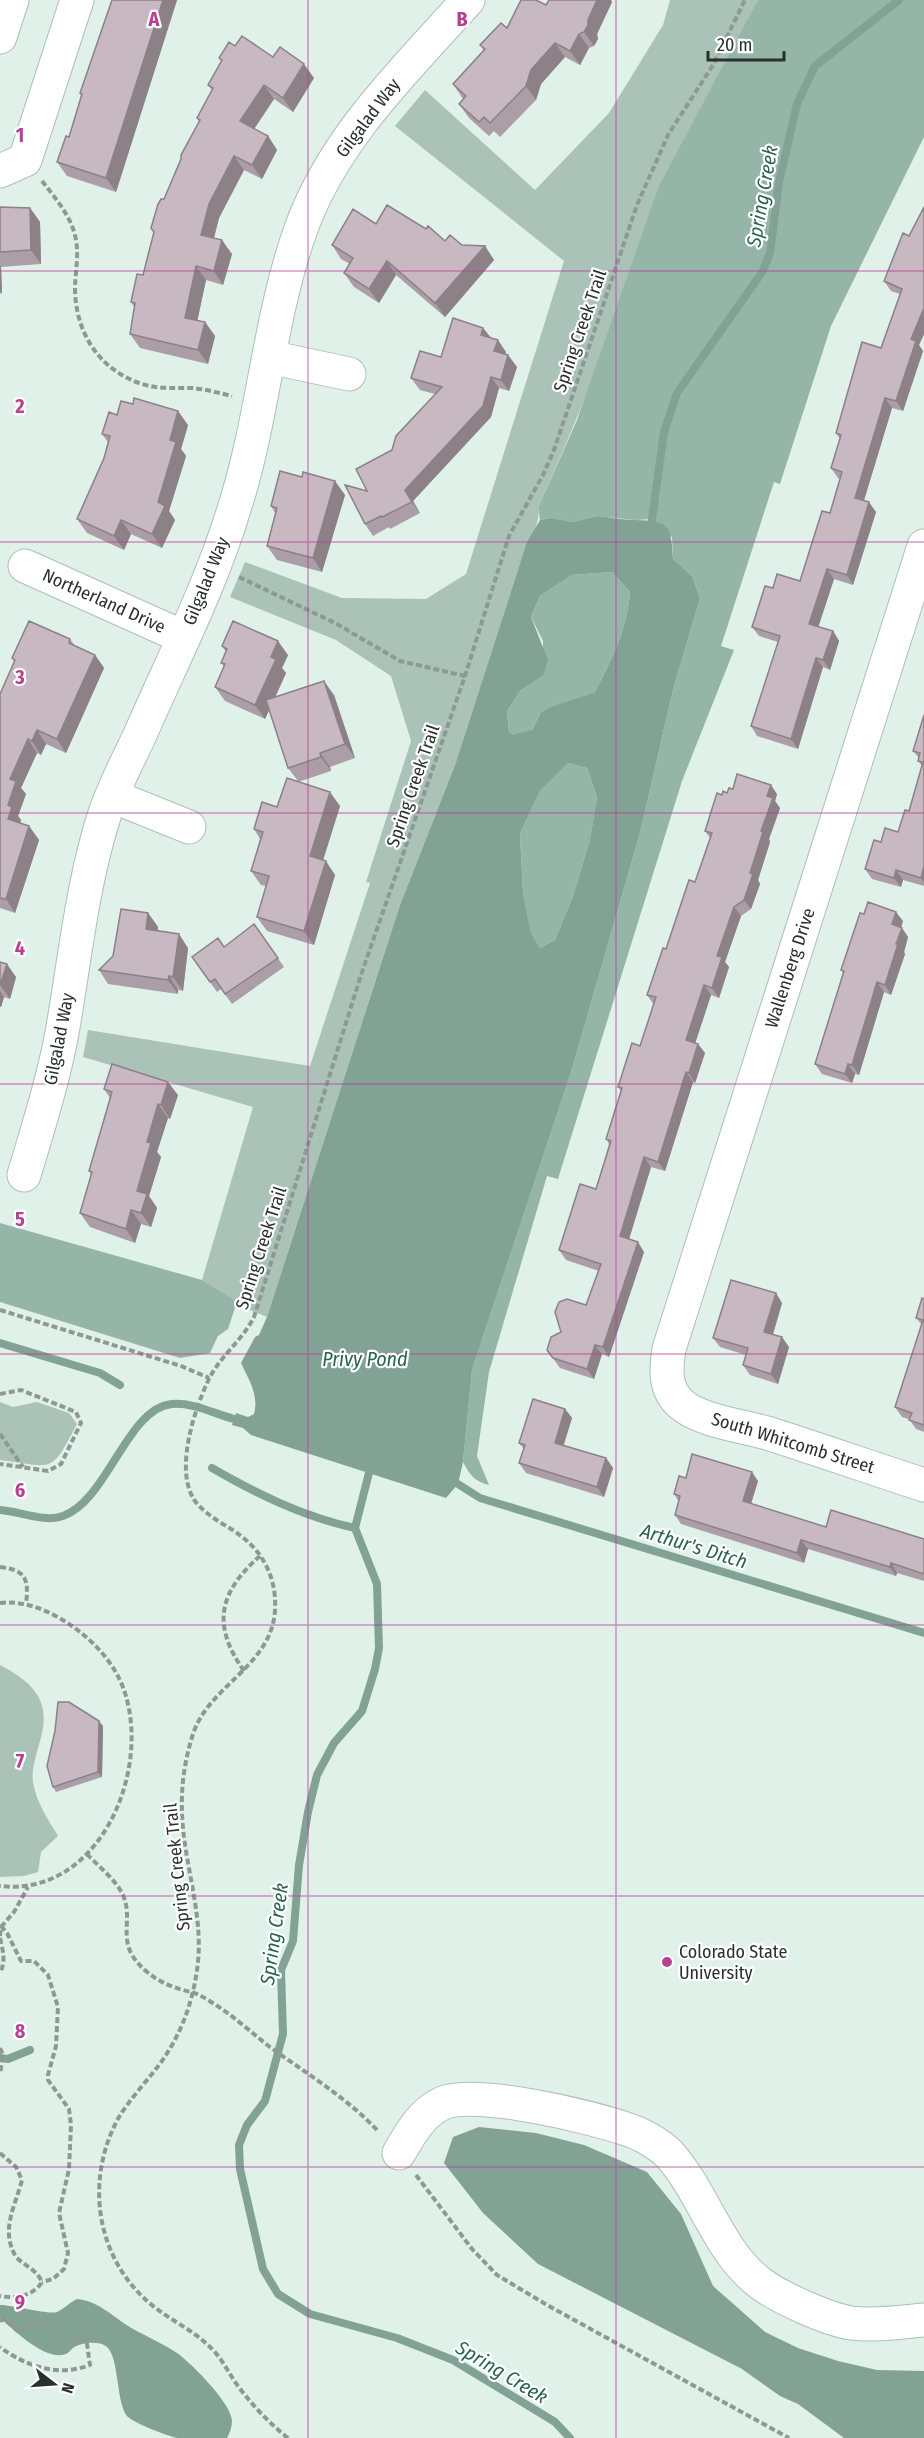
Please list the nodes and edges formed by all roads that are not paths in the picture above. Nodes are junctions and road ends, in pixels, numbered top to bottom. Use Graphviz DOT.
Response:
graph roads {
  1 [pos="12,0"];
  2 [pos="77,0"];
  3 [pos="468,0"];
  4 [pos="0,37"];
  5 [pos="13,165"];
  6 [pos="269,357"];
  7 [pos="349,374"];
  8 [pos="924,546"];
  9 [pos="25,566"];
  10 [pos="183,637"];
  11 [pos="112,796"];
  12 [pos="189,827"];
  13 [pos="24,1175"];
  14 [pos="671,1390"];
  15 [pos="924,1485"];
  16 [pos="399,2153"];
  17 [pos="924,2320"];
  1 -- 4 [label="street"];
  2 -- 5 [label="street"];
  3 -- 6 [label="street, Gilgalad Way"];
  6 -- 7 [label="street"];
  6 -- 10 [label="street, Gilgalad Way"];
  8 -- 14 [label="street, Wallenberg Drive"];
  9 -- 10 [label="street, Northerland Drive"];
  10 -- 11 [label="street, Gilgalad Way"];
  11 -- 12 [label="street"];
  11 -- 13 [label="street, Gilgalad Way"];
  14 -- 15 [label="street, South Whitcomb Street"];
  16 -- 17 [label="street"];
}
